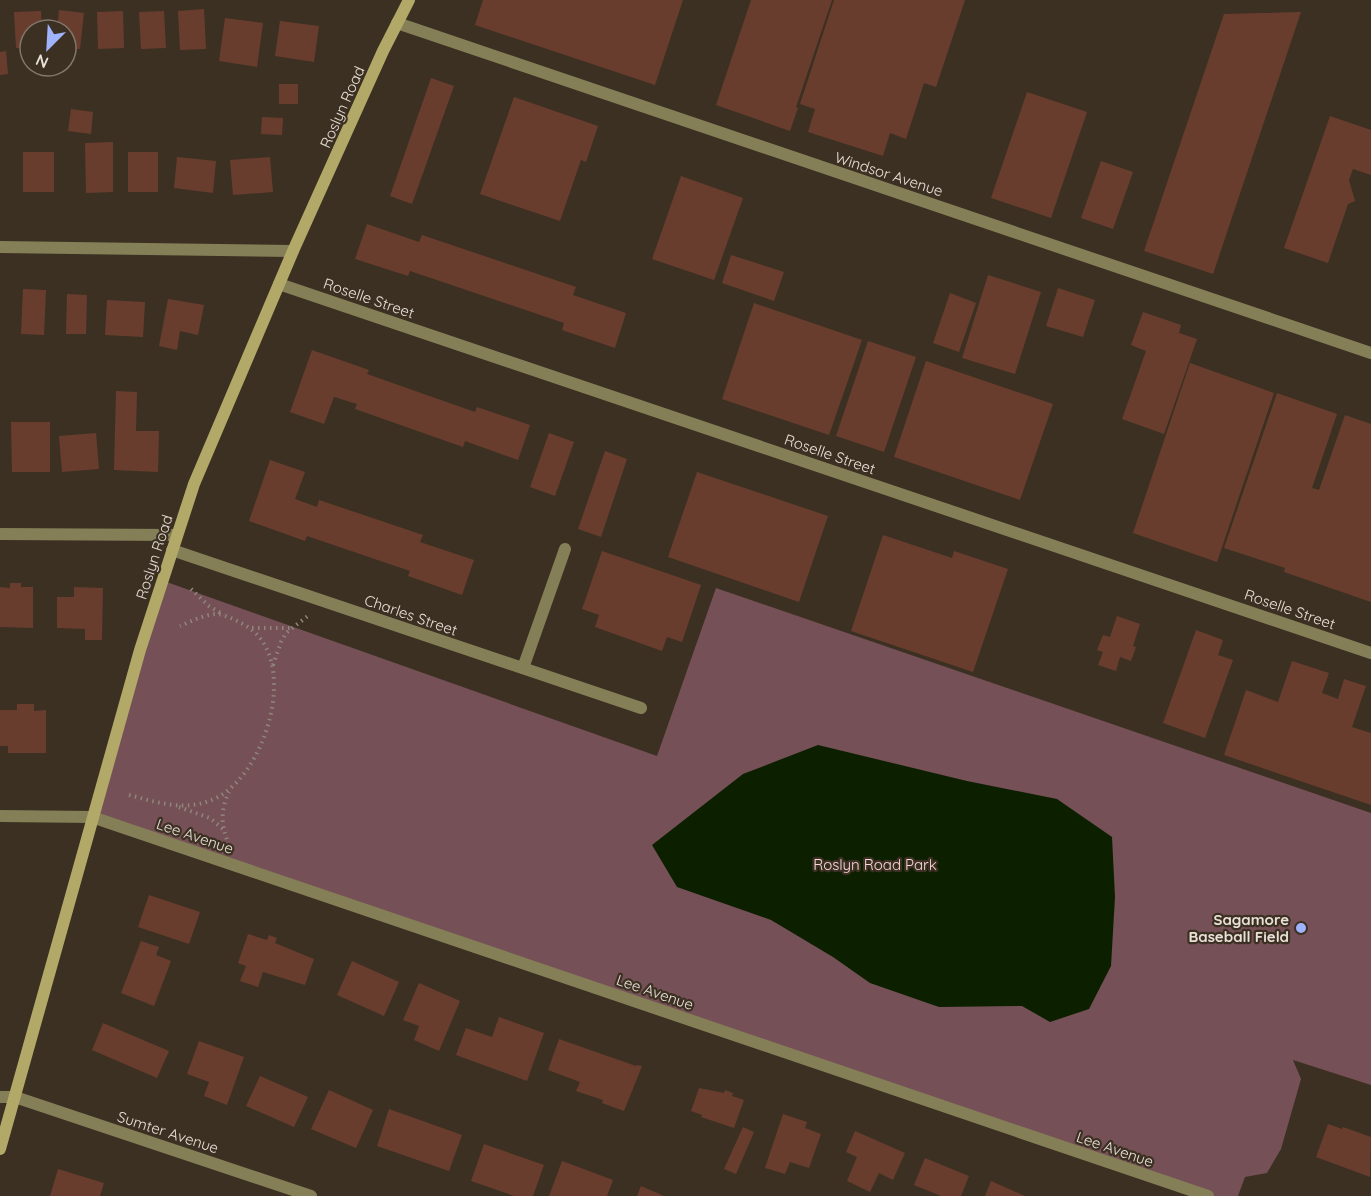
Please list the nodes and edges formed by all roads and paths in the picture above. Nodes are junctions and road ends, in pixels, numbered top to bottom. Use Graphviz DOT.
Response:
graph roads {
  1 [pos="409,0"];
  2 [pos="396,23"];
  3 [pos="0,247"];
  4 [pos="293,251"];
  5 [pos="279,284"];
  6 [pos="1371,353"];
  7 [pos="0,534"];
  8 [pos="176,535"];
  9 [pos="565,549"];
  10 [pos="172,550"];
  11 [pos="191,589"];
  12 [pos="318,600"];
  13 [pos="227,617"];
  14 [pos="180,626"];
  15 [pos="252,628"];
  16 [pos="292,628"];
  17 [pos="1371,652"];
  18 [pos="273,666"];
  19 [pos="523,668"];
  20 [pos="641,708"];
  21 [pos="231,789"];
  22 [pos="129,795"];
  23 [pos="176,806"];
  24 [pos="0,816"];
  25 [pos="92,817"];
  26 [pos="224,830"];
  27 [pos="242,868"];
  28 [pos="0,1097"];
  29 [pos="15,1097"];
  30 [pos="0,1149"];
  31 [pos="311,1196"];
  32 [pos="1208,1196"];
  1 -- 2 [label="main road, Roslyn Road"];
  2 -- 4 [label="main road, Roslyn Road"];
  2 -- 6 [label="street, Windsor Avenue"];
  3 -- 4 [label="street"];
  4 -- 5 [label="main road, Roslyn Road"];
  5 -- 8 [label="main road, Roslyn Road"];
  5 -- 17 [label="street, Roselle Street"];
  7 -- 8 [label="street"];
  8 -- 10 [label="main road, Roslyn Road"];
  9 -- 19 [label="street"];
  10 -- 12 [label="street, Charles Street"];
  10 -- 25 [label="main road, Roslyn Road"];
  11 -- 13 [label="path"];
  12 -- 16 [label="path"];
  12 -- 19 [label="street, Charles Street"];
  13 -- 14 [label="path"];
  13 -- 15 [label="path"];
  15 -- 16 [label="path"];
  15 -- 18 [label="path"];
  16 -- 18 [label="path"];
  18 -- 21 [label="path"];
  19 -- 20 [label="street, Charles Street"];
  21 -- 23 [label="path"];
  21 -- 26 [label="path"];
  22 -- 23 [label="path"];
  23 -- 26 [label="path"];
  24 -- 25 [label="street, Lee Avenue"];
  25 -- 27 [label="street, Lee Avenue"];
  25 -- 29 [label="main road, Roslyn Road"];
  26 -- 27 [label="path"];
  27 -- 32 [label="street, Lee Avenue"];
  28 -- 29 [label="street, Sumter Avenue"];
  29 -- 30 [label="main road, Roslyn Road"];
  29 -- 31 [label="street, Sumter Avenue"];
}
